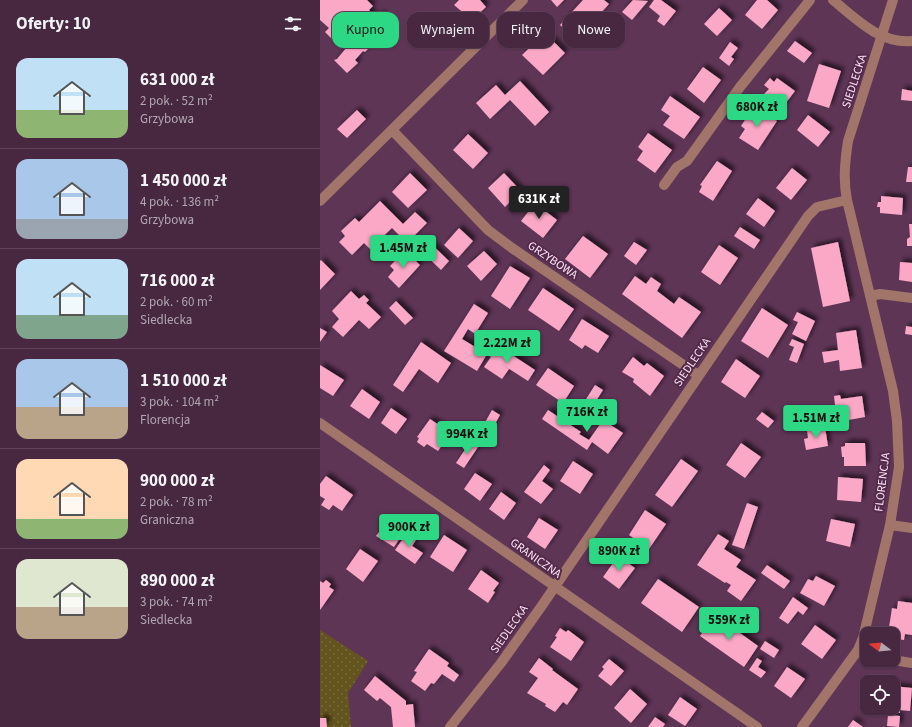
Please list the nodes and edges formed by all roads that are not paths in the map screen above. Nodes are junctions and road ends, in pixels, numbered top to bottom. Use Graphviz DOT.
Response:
graph roads {
  1 [pos="524,0"];
  2 [pos="810,0"];
  3 [pos="833,0"];
  4 [pos="893,0"];
  5 [pos="882,36"];
  6 [pos="912,41"];
  7 [pos="392,130"];
  8 [pos="664,185"];
  9 [pos="847,200"];
  10 [pos="320,202"];
  11 [pos="870,296"];
  12 [pos="912,298"];
  13 [pos="698,375"];
  14 [pos="320,423"];
  15 [pos="890,525"];
  16 [pos="912,528"];
  17 [pos="554,587"];
  18 [pos="866,627"];
  19 [pos="860,657"];
  20 [pos="900,661"];
  21 [pos="912,662"];
  22 [pos="450,727"];
  23 [pos="757,727"];
  24 [pos="802,727"];
  1 -- 7 [label="street"];
  2 -- 8 [label="street"];
  3 -- 5 [label="street"];
  4 -- 5 [label="street, SIEDLECKA"];
  5 -- 6 [label="street"];
  5 -- 9 [label="street, SIEDLECKA"];
  7 -- 10 [label="street"];
  7 -- 13 [label="street, GRZYBOWA"];
  9 -- 11 [label="street, FLORENCJA"];
  9 -- 13 [label="street, SIEDLECKA"];
  11 -- 12 [label="street"];
  11 -- 15 [label="street, FLORENCJA"];
  13 -- 17 [label="street, SIEDLECKA"];
  14 -- 17 [label="street, GRANICZNA"];
  15 -- 16 [label="street"];
  15 -- 18 [label="street, FLORENCJA"];
  17 -- 22 [label="street, SIEDLECKA"];
  17 -- 23 [label="street, GRANICZNA"];
  19 -- 24 [label="street, FLORENCJA"];
  20 -- 21 [label="street"];
}
